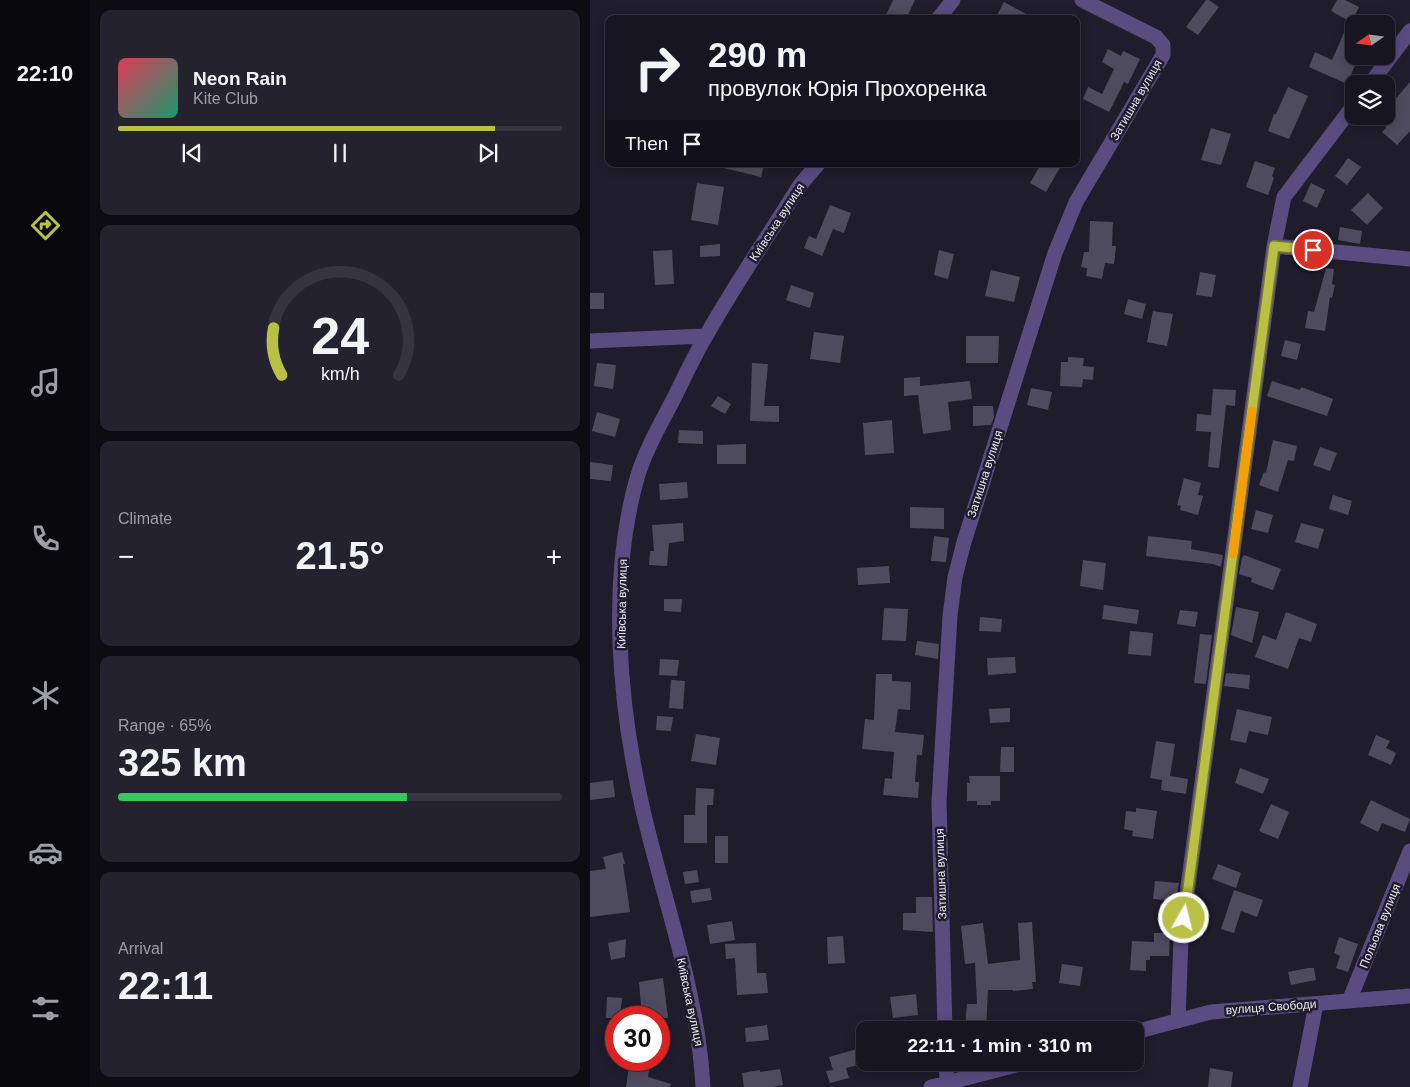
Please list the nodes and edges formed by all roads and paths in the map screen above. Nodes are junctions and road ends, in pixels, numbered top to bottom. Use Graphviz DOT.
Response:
graph roads {
  1 [pos="953,0"];
  2 [pos="1082,0"];
  3 [pos="941,15"];
  4 [pos="1410,31"];
  5 [pos="1377,75"];
  6 [pos="1345,117"];
  7 [pos="815,167"];
  8 [pos="1274,246"];
  9 [pos="1410,259"];
  10 [pos="705,336"];
  11 [pos="590,341"];
  12 [pos="1410,851"];
  13 [pos="1410,996"];
  14 [pos="1349,1001"];
  15 [pos="1316,1004"];
  16 [pos="945,1021"];
  17 [pos="1178,1021"];
  18 [pos="1144,1030"];
  19 [pos="946,1071"];
  20 [pos="993,1071"];
  21 [pos="947,1083"];
  22 [pos="703,1087"];
  23 [pos="932,1087"];
  24 [pos="1300,1087"];
  1 -- 3 [label="street"];
  2 -- 16 [label="street, Затишна вулиця"];
  4 -- 5 [label="street"];
  6 -- 8 [label="street"];
  7 -- 10 [label="street, Київська вулиця"];
  8 -- 9 [label="street"];
  8 -- 17 [label="street"];
  10 -- 11 [label="street"];
  10 -- 22 [label="street, Київська вулиця"];
  12 -- 14 [label="street, Польова вулиця"];
  13 -- 14 [label="street, вулиця Свободи"];
  14 -- 15 [label="street, вулиця Свободи"];
  15 -- 17 [label="street, вулиця Свободи"];
  15 -- 24 [label="street"];
  17 -- 18 [label="street, вулиця Свободи"];
  19 -- 21 [label="street"];
  20 -- 21 [label="street"];
  21 -- 23 [label="street"];
}
